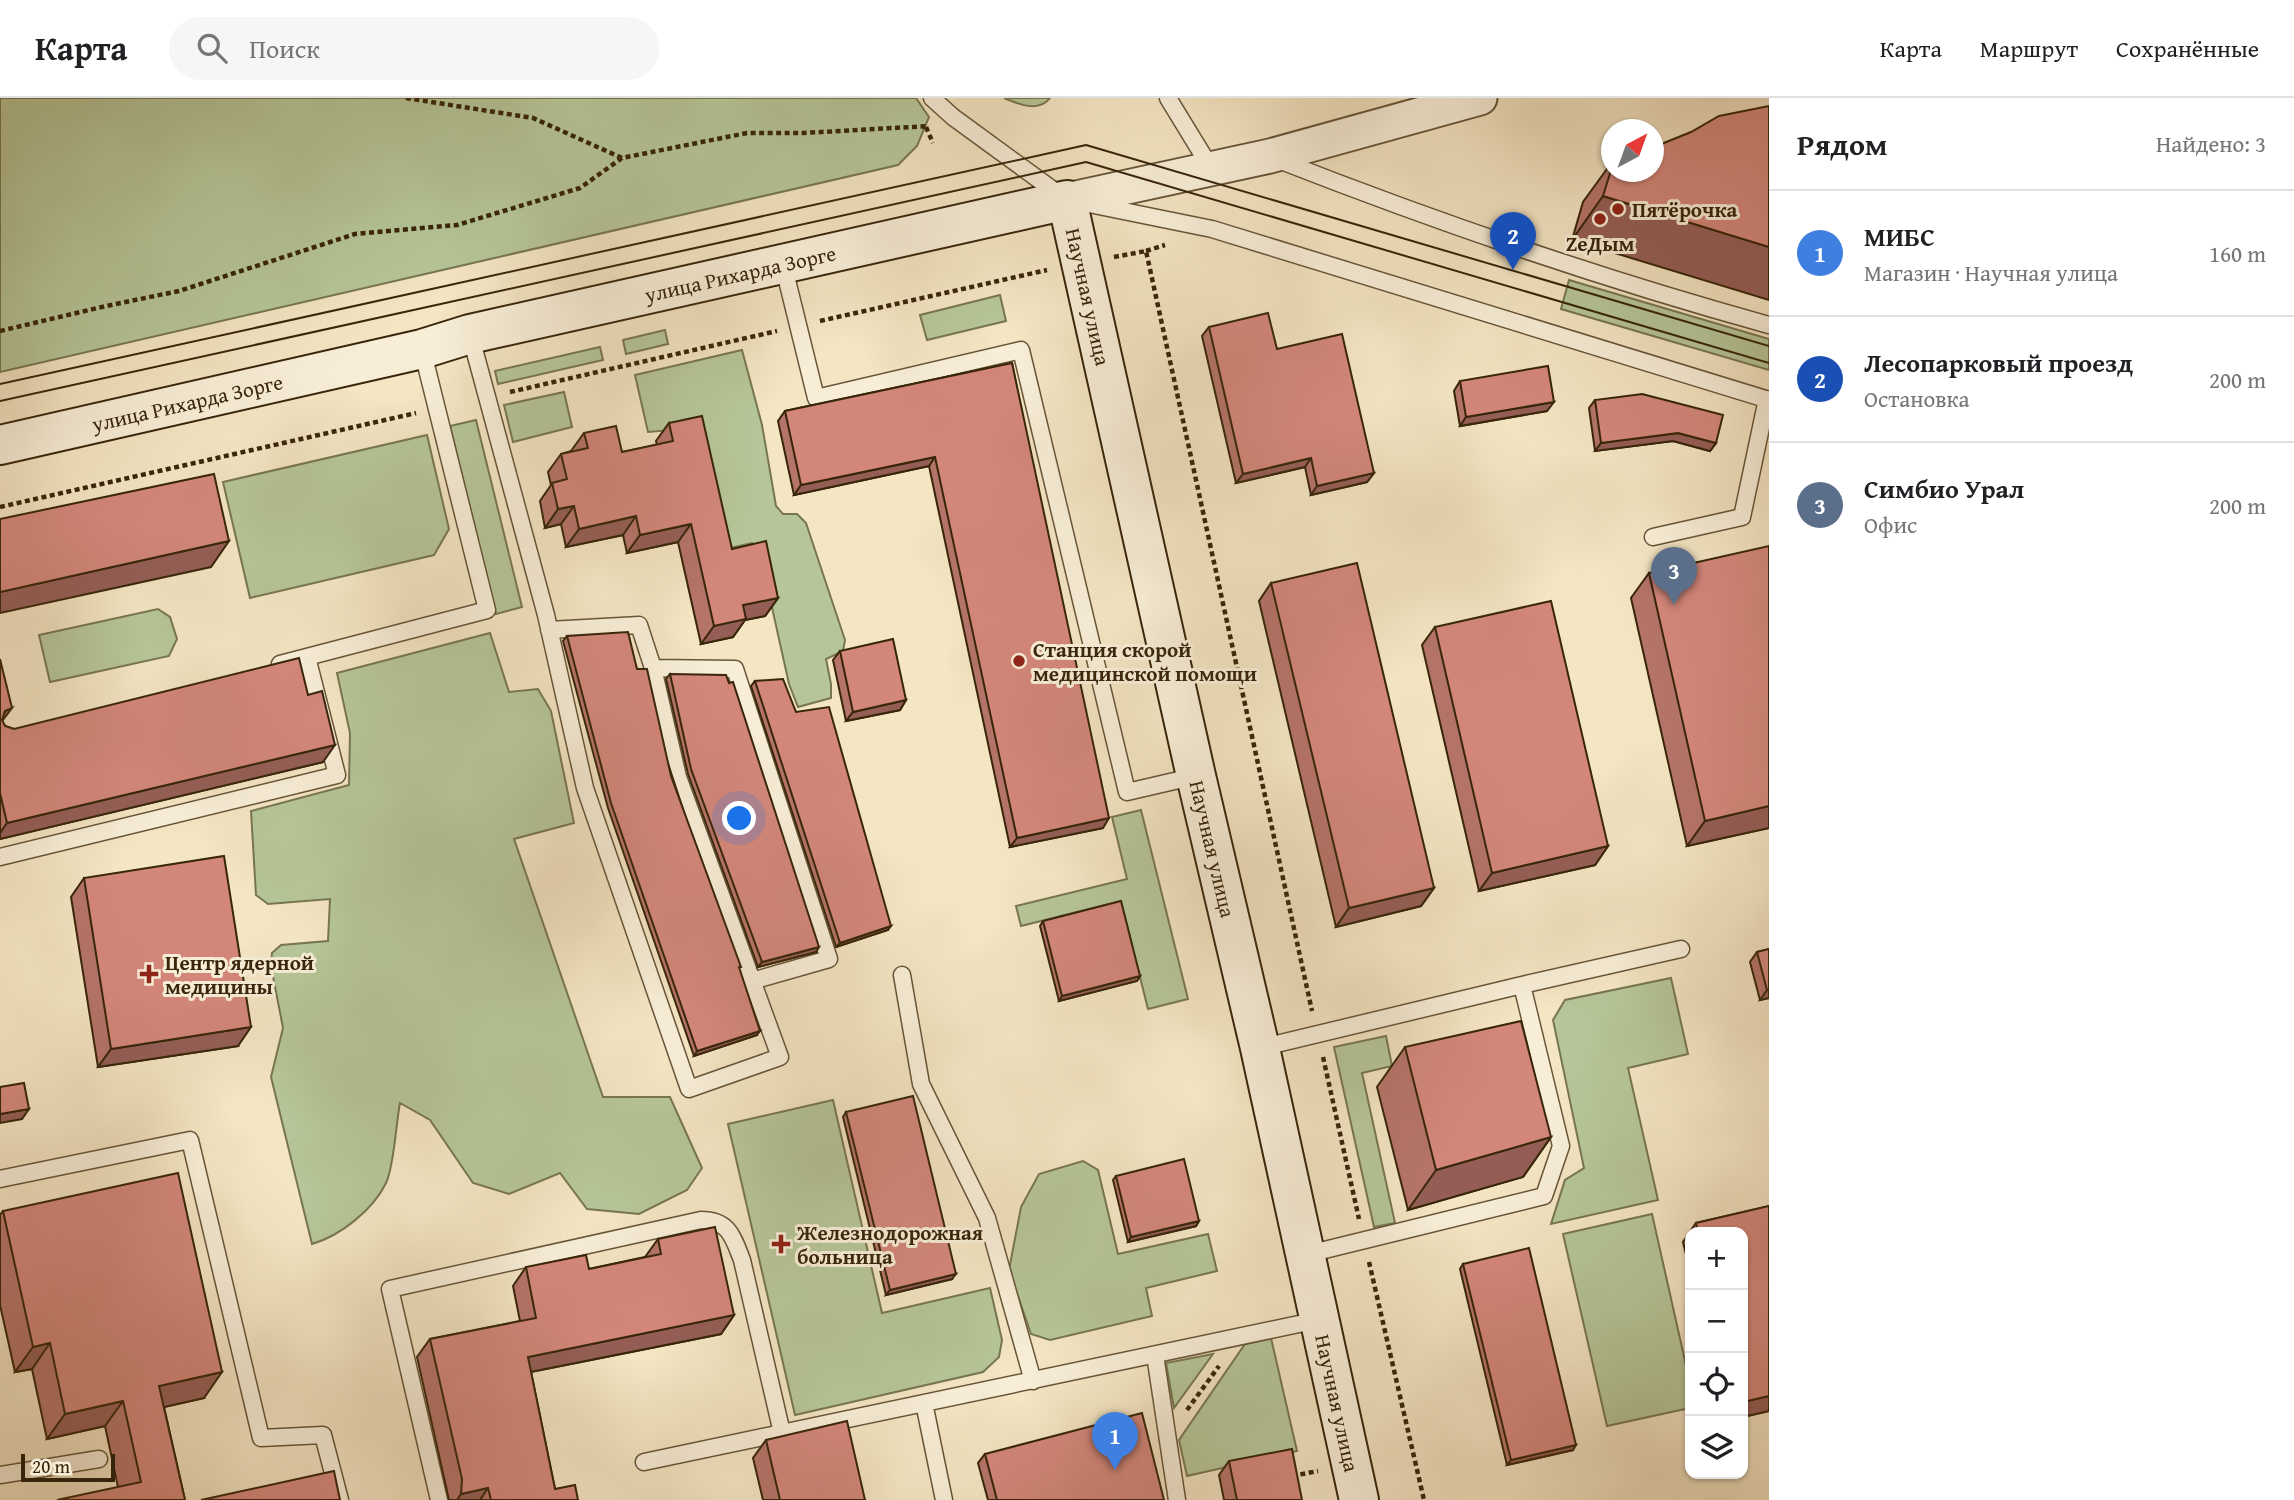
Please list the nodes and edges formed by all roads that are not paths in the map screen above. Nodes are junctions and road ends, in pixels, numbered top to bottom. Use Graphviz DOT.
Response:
graph roads {
  1 [pos="932,98"];
  2 [pos="1168,98"];
  3 [pos="1480,98"];
  4 [pos="1270,156"];
  5 [pos="1212,170"];
  6 [pos="1067,200"];
  7 [pos="783,264"];
  8 [pos="1769,326"];
  9 [pos="470,334"];
  10 [pos="422,349"];
  11 [pos="1768,400"];
  12 [pos="0,445"];
  13 [pos="1653,537"];
  14 [pos="550,631"];
  15 [pos="307,657"];
  16 [pos="267,667"];
  17 [pos="653,668"];
  18 [pos="1196,775"];
  19 [pos="0,857"];
  20 [pos="1681,949"];
  21 [pos="901,975"];
  22 [pos="752,981"];
  23 [pos="1522,985"];
  24 [pos="1260,1048"];
  25 [pos="0,1179"];
  26 [pos="1304,1255"];
  27 [pos="1318,1320"];
  28 [pos="1155,1355"];
  29 [pos="1032,1381"];
  30 [pos="924,1403"];
  31 [pos="782,1433"];
  32 [pos="99,1459"];
  33 [pos="644,1462"];
  34 [pos="0,1475"];
  35 [pos="340,1500"];
  36 [pos="439,1500"];
  37 [pos="944,1500"];
  38 [pos="1177,1500"];
  39 [pos="1359,1500"];
  1 -- 6 [label="lane"];
  2 -- 5 [label="lane"];
  3 -- 4 [label="street, улица Рихарда Зорге"];
  4 -- 5 [label="street, улица Рихарда Зорге"];
  4 -- 8 [label="lane"];
  5 -- 6 [label="street, улица Рихарда Зорге"];
  6 -- 7 [label="street, улица Рихарда Зорге"];
  6 -- 11 [label="lane"];
  6 -- 18 [label="street, Научная улица"];
  7 -- 9 [label="street, улица Рихарда Зорге"];
  7 -- 18 [label="lane"];
  9 -- 10 [label="street, улица Рихарда Зорге"];
  9 -- 14 [label="lane"];
  10 -- 12 [label="street, улица Рихарда Зорге"];
  10 -- 15 [label="lane"];
  11 -- 13 [label="lane"];
  14 -- 17 [label="lane"];
  14 -- 22 [label="lane"];
  15 -- 16 [label="lane"];
  15 -- 19 [label="lane"];
  17 -- 22 [label="lane"];
  17 -- 22 [label="lane"];
  18 -- 24 [label="street, Научная улица"];
  20 -- 23 [label="lane"];
  21 -- 29 [label="lane"];
  23 -- 24 [label="lane"];
  23 -- 26 [label="lane"];
  24 -- 26 [label="street, Научная улица"];
  25 -- 35 [label="lane"];
  26 -- 27 [label="street, Научная улица"];
  27 -- 28 [label="lane"];
  27 -- 39 [label="street, Научная улица"];
  28 -- 29 [label="lane"];
  28 -- 38 [label="lane"];
  29 -- 30 [label="lane"];
  30 -- 31 [label="lane"];
  30 -- 37 [label="lane"];
  31 -- 33 [label="lane"];
  31 -- 36 [label="lane"];
  32 -- 34 [label="lane"];
}
